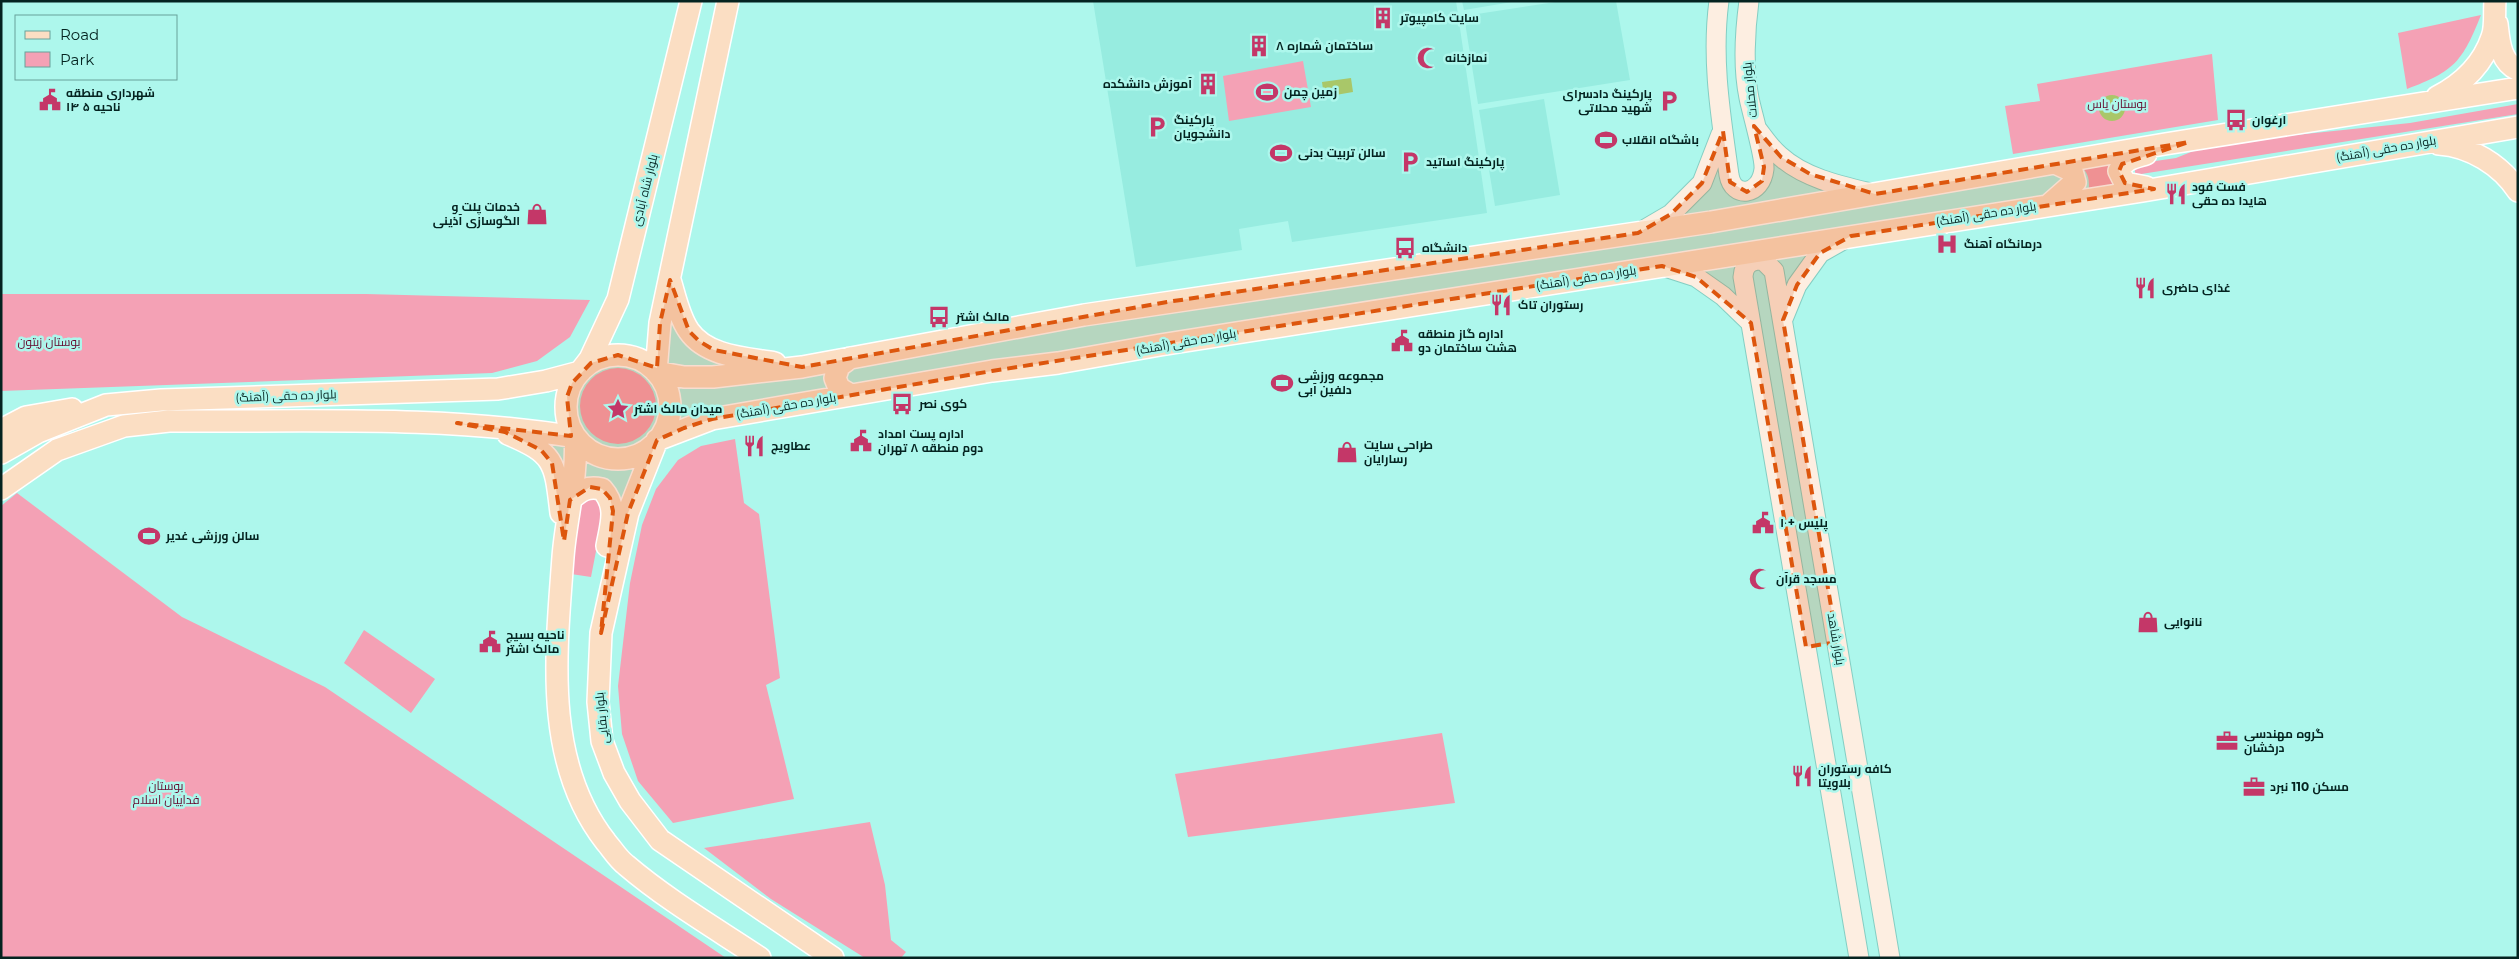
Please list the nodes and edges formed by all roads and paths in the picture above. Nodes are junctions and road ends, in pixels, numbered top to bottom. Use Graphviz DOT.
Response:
graph roads {
  1 [pos="691,1"];
  2 [pos="728,1"];
  3 [pos="1719,1"];
  4 [pos="1749,1"];
  5 [pos="2495,1"];
  6 [pos="2518,70"];
  7 [pos="2518,88"];
  8 [pos="2401,108"];
  9 [pos="1754,126"];
  10 [pos="2518,126"];
  11 [pos="1723,131"];
  12 [pos="2189,142"];
  13 [pos="2424,142"];
  14 [pos="2055,163"];
  15 [pos="2154,189"];
  16 [pos="2518,191"];
  17 [pos="1875,194"];
  18 [pos="2050,204"];
  19 [pos="1638,233"];
  20 [pos="1851,236"];
  21 [pos="1662,266"];
  22 [pos="670,280"];
  23 [pos="1783,320"];
  24 [pos="1751,323"];
  25 [pos="850,358"];
  26 [pos="802,367"];
  27 [pos="580,372"];
  28 [pos="656,372"];
  29 [pos="851,395"];
  30 [pos="98,408"];
  31 [pos="457,423"];
  32 [pos="1,430"];
  33 [pos="575,437"];
  34 [pos="657,440"];
  35 [pos="1,453"];
  36 [pos="1,489"];
  37 [pos="570,500"];
  38 [pos="564,542"];
  39 [pos="601,633"];
  40 [pos="1837,642"];
  41 [pos="1806,648"];
  42 [pos="760,958"];
  43 [pos="833,958"];
  44 [pos="1859,958"];
  45 [pos="1890,958"];
  1 -- 27 [label="main road, بلوار شاه آبادی"];
  2 -- 22 [label="main road"];
  3 -- 11 [label="main road"];
  4 -- 9 [label="main road, بلوار محلات"];
  5 -- 6 [label="main road"];
  5 -- 8 [label="main road"];
  7 -- 8 [label="main road"];
  8 -- 12 [label="main road"];
  9 -- 11 [label="main road"];
  9 -- 17 [label="main road, بلوار محلات"];
  10 -- 13 [label="main road, بلوار ده حقی (آهنگ)"];
  11 -- 19 [label="main road"];
  12 -- 14 [label="main road"];
  12 -- 15 [label="main road"];
  13 -- 15 [label="main road, بلوار ده حقی (آهنگ)"];
  13 -- 16 [label="main road"];
  14 -- 17 [label="main road"];
  14 -- 18 [label="main road"];
  15 -- 18 [label="main road, بلوار ده حقی (آهنگ)"];
  17 -- 19 [label="main road"];
  18 -- 20 [label="main road, بلوار ده حقی (آهنگ)"];
  19 -- 25 [label="main road"];
  20 -- 21 [label="main road, بلوار ده حقی (آهنگ)"];
  20 -- 23 [label="main road"];
  21 -- 24 [label="main road"];
  21 -- 29 [label="main road, بلوار ده حقی (آهنگ)"];
  22 -- 26 [label="main road"];
  22 -- 28 [label="main road"];
  23 -- 24 [label="main road, بلوار شاهد"];
  23 -- 40 [label="main road, بلوار شاهد"];
  24 -- 41 [label="main road"];
  25 -- 26 [label="main road"];
  25 -- 29 [label="main road"];
  26 -- 28 [label="main road"];
  27 -- 28 [label="main road"];
  27 -- 30 [label="main road, بلوار ده حقی (آهنگ)"];
  27 -- 33 [label="main road"];
  28 -- 34 [label="main road"];
  29 -- 34 [label="main road, بلوار ده حقی (آهنگ)"];
  30 -- 32 [label="main road"];
  30 -- 35 [label="main road, بلوار ده حقی (آهنگ)"];
  31 -- 33 [label="main road, بلوار ده حقی (آهنگ)"];
  31 -- 36 [label="main road, بلوار ده حقی (آهنگ)"];
  31 -- 38 [label="main road"];
  33 -- 34 [label="main road"];
  33 -- 37 [label="main road"];
  34 -- 39 [label="main road, بلوار بقایی"];
  37 -- 38 [label="main road"];
  37 -- 39 [label="main road"];
  38 -- 42 [label="main road"];
  39 -- 43 [label="main road, بلوار بقایی"];
  40 -- 41 [label="main road"];
  40 -- 45 [label="main road, بلوار شاهد"];
  41 -- 44 [label="main road"];
}
